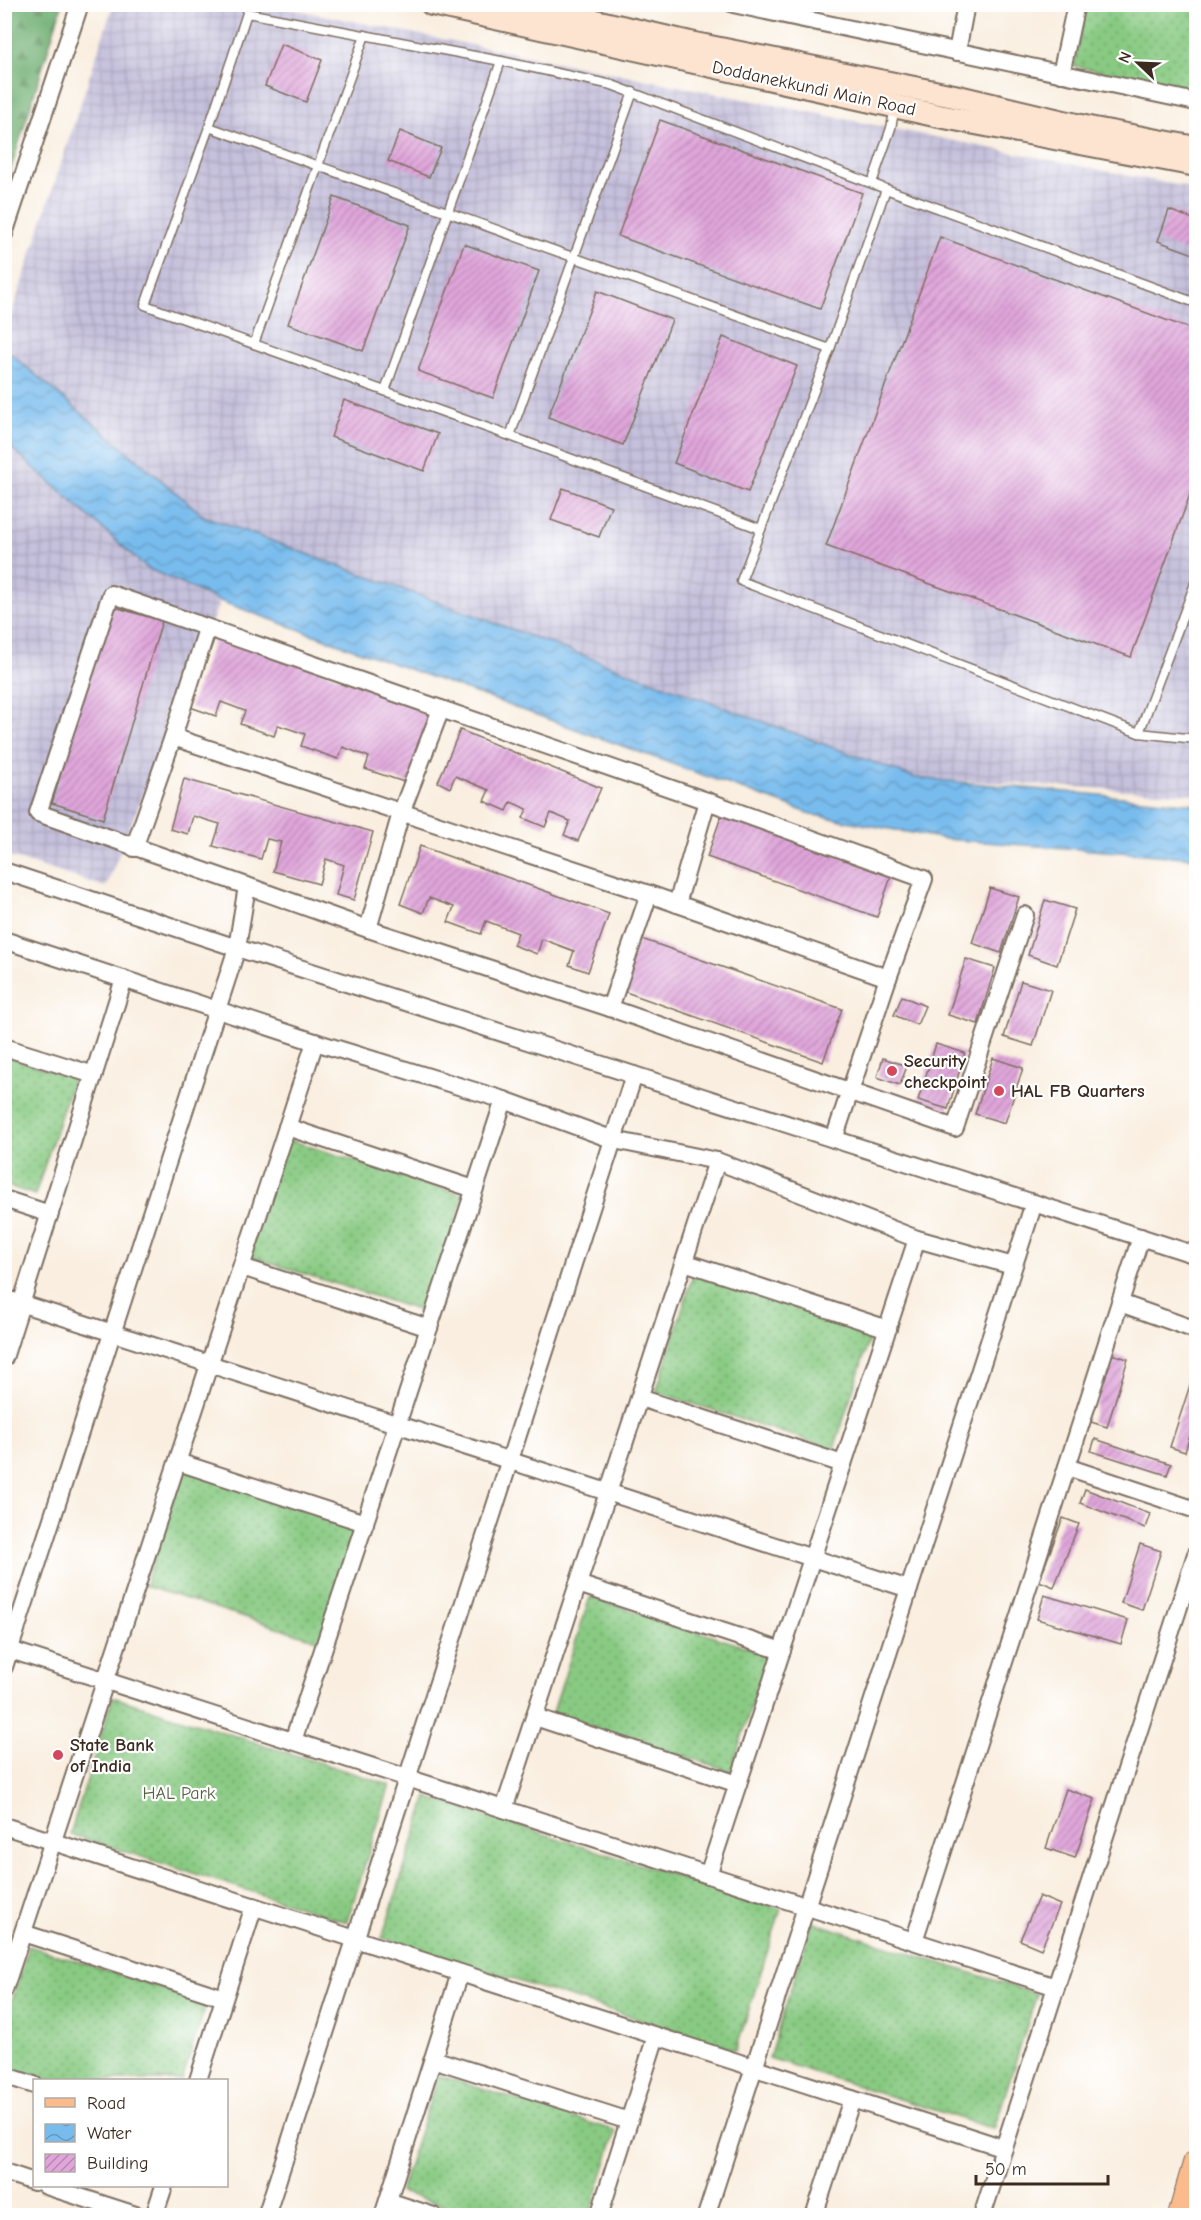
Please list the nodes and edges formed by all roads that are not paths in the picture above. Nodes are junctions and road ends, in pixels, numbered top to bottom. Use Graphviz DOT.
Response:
graph roads {
  1 [pos="80,4"];
  2 [pos="432,4"];
  3 [pos="522,4"];
  4 [pos="734,4"];
  5 [pos="966,4"];
  6 [pos="1076,4"];
  7 [pos="757,7"];
  8 [pos="365,35"];
  9 [pos="957,52"];
  10 [pos="501,61"];
  11 [pos="1061,74"];
  12 [pos="633,92"];
  13 [pos="1197,102"];
  14 [pos="896,106"];
  15 [pos="209,127"];
  16 [pos="1197,148"];
  17 [pos="1197,165"];
  18 [pos="318,166"];
  19 [pos="872,183"];
  20 [pos="886,189"];
  21 [pos="448,212"];
  22 [pos="4,234"];
  23 [pos="574,258"];
  24 [pos="1197,303"];
  25 [pos="254,344"];
  26 [pos="830,349"];
  27 [pos="385,391"];
  28 [pos="510,436"];
  29 [pos="761,529"];
  30 [pos="1197,581"];
  31 [pos="207,629"];
  32 [pos="441,709"];
  33 [pos="1139,733"];
  34 [pos="173,736"];
  35 [pos="1197,739"];
  36 [pos="708,801"];
  37 [pos="401,813"];
  38 [pos="134,848"];
  39 [pos="4,872"];
  40 [pos="247,886"];
  41 [pos="649,894"];
  42 [pos="677,904"];
  43 [pos="1025,915"];
  44 [pos="368,929"];
  45 [pos="4,940"];
  46 [pos="237,948"];
  47 [pos="888,978"];
  48 [pos="124,979"];
  49 [pos="610,1008"];
  50 [pos="217,1010"];
  51 [pos="315,1042"];
  52 [pos="4,1047"];
  53 [pos="94,1075"];
  54 [pos="634,1075"];
  55 [pos="849,1093"];
  56 [pos="504,1100"];
  57 [pos="287,1127"];
  58 [pos="834,1139"];
  59 [pos="614,1140"];
  60 [pos="717,1161"];
  61 [pos="474,1189"];
  62 [pos="4,1199"];
  63 [pos="1034,1203"];
  64 [pos="50,1214"];
  65 [pos="1141,1237"];
  66 [pos="917,1239"];
  67 [pos="1197,1255"];
  68 [pos="684,1262"];
  69 [pos="1013,1266"];
  70 [pos="242,1267"];
  71 [pos="4,1298"];
  72 [pos="22,1303"];
  73 [pos="1120,1303"];
  74 [pos="429,1328"];
  75 [pos="888,1329"];
  76 [pos="1197,1330"];
  77 [pos="112,1333"];
  78 [pos="4,1358"];
  79 [pos="210,1364"];
  80 [pos="639,1398"];
  81 [pos="397,1424"];
  82 [pos="510,1461"];
  83 [pos="178,1462"];
  84 [pos="843,1464"];
  85 [pos="1067,1467"];
  86 [pos="608,1492"];
  87 [pos="1197,1510"];
  88 [pos="365,1522"];
  89 [pos="1197,1554"];
  90 [pos="812,1558"];
  91 [pos="578,1584"];
  92 [pos="909,1589"];
  93 [pos="7,1649"];
  94 [pos="782,1651"];
  95 [pos="4,1667"];
  96 [pos="106,1681"];
  97 [pos="535,1717"];
  98 [pos="293,1741"];
  99 [pos="407,1778"];
  100 [pos="738,1784"];
  101 [pos="504,1809"];
  102 [pos="4,1826"];
  103 [pos="53,1842"];
  104 [pos="708,1875"];
  105 [pos="254,1906"];
  106 [pos="806,1906"];
  107 [pos="23,1933"];
  108 [pos="355,1939"];
  109 [pos="914,1941"];
  110 [pos="460,1973"];
  111 [pos="1056,1987"];
  112 [pos="4,1990"];
  113 [pos="225,1998"];
  114 [pos="656,2036"];
  115 [pos="433,2059"];
  116 [pos="754,2068"];
  117 [pos="4,2075"];
  118 [pos="198,2079"];
  119 [pos="33,2085"];
  120 [pos="852,2099"];
  121 [pos="629,2121"];
  122 [pos="1004,2148"];
  123 [pos="1197,2164"];
  124 [pos="4,2172"];
  125 [pos="33,2182"];
  126 [pos="49,2187"];
  127 [pos="164,2187"];
  128 [pos="385,2208"];
  129 [pos="139,2216"];
  130 [pos="154,2216"];
  131 [pos="266,2216"];
  132 [pos="434,2216"];
  133 [pos="598,2216"];
  134 [pos="706,2216"];
  135 [pos="814,2216"];
  136 [pos="982,2216"];
  137 [pos="1181,2216"];
  1 -- 22 [label="street"];
  2 -- 14 [label="street, Doddanekkundi Main Road"];
  3 -- 16 [label="street, Doddanekkundi Main Road"];
  4 -- 7 [label="street"];
  5 -- 9 [label="street"];
  6 -- 11 [label="street"];
  7 -- 9 [label="street"];
  8 -- 10 [label="lane"];
  8 -- 15 [label="lane"];
  8 -- 18 [label="lane"];
  9 -- 11 [label="street"];
  10 -- 12 [label="lane"];
  10 -- 21 [label="lane"];
  11 -- 13 [label="street"];
  12 -- 19 [label="lane"];
  12 -- 23 [label="lane"];
  14 -- 17 [label="street, Doddanekkundi Main Road"];
  14 -- 19 [label="lane"];
  15 -- 18 [label="lane"];
  15 -- 25 [label="lane"];
  18 -- 21 [label="lane"];
  18 -- 25 [label="lane"];
  19 -- 20 [label="lane"];
  20 -- 24 [label="lane"];
  20 -- 26 [label="lane"];
  21 -- 23 [label="lane"];
  21 -- 27 [label="lane"];
  23 -- 26 [label="lane"];
  23 -- 28 [label="lane"];
  25 -- 27 [label="lane"];
  26 -- 29 [label="lane"];
  27 -- 28 [label="lane"];
  28 -- 29 [label="lane"];
  29 -- 33 [label="lane"];
  30 -- 33 [label="lane"];
  31 -- 32 [label="street"];
  31 -- 34 [label="street"];
  31 -- 38 [label="street"];
  32 -- 36 [label="street"];
  32 -- 37 [label="street"];
  33 -- 35 [label="lane"];
  34 -- 37 [label="street"];
  34 -- 38 [label="street"];
  36 -- 42 [label="street"];
  36 -- 47 [label="street"];
  37 -- 41 [label="street"];
  37 -- 44 [label="street"];
  38 -- 40 [label="street"];
  39 -- 46 [label="street"];
  40 -- 44 [label="street"];
  40 -- 46 [label="street"];
  41 -- 42 [label="street"];
  41 -- 49 [label="street"];
  42 -- 47 [label="street"];
  43 -- 55 [label="street"];
  44 -- 49 [label="street"];
  45 -- 48 [label="street"];
  46 -- 50 [label="street"];
  46 -- 54 [label="street"];
  47 -- 55 [label="street"];
  48 -- 50 [label="street"];
  48 -- 53 [label="street"];
  49 -- 55 [label="street"];
  50 -- 51 [label="street"];
  50 -- 77 [label="street"];
  51 -- 56 [label="street"];
  51 -- 57 [label="street"];
  52 -- 53 [label="street"];
  53 -- 64 [label="street"];
  54 -- 58 [label="street"];
  54 -- 59 [label="street"];
  55 -- 58 [label="street"];
  56 -- 59 [label="street"];
  56 -- 61 [label="street"];
  57 -- 61 [label="street"];
  57 -- 70 [label="street"];
  58 -- 63 [label="street"];
  59 -- 60 [label="street"];
  59 -- 82 [label="street"];
  60 -- 66 [label="street"];
  60 -- 68 [label="street"];
  61 -- 74 [label="street"];
  62 -- 64 [label="street"];
  63 -- 65 [label="street"];
  63 -- 69 [label="street"];
  64 -- 72 [label="street"];
  65 -- 67 [label="street"];
  65 -- 73 [label="street"];
  66 -- 69 [label="street"];
  66 -- 75 [label="street"];
  68 -- 75 [label="street"];
  68 -- 80 [label="street"];
  69 -- 92 [label="street"];
  70 -- 74 [label="street"];
  70 -- 79 [label="street"];
  71 -- 72 [label="street"];
  72 -- 77 [label="street"];
  72 -- 78 [label="street"];
  73 -- 76 [label="street"];
  73 -- 85 [label="street"];
  74 -- 81 [label="street"];
  75 -- 84 [label="street"];
  77 -- 79 [label="street"];
  77 -- 93 [label="street"];
  79 -- 81 [label="street"];
  79 -- 83 [label="street"];
  80 -- 84 [label="street"];
  80 -- 86 [label="street"];
  81 -- 82 [label="street"];
  81 -- 88 [label="street"];
  82 -- 86 [label="street"];
  82 -- 99 [label="street"];
  83 -- 88 [label="street"];
  83 -- 96 [label="street"];
  84 -- 90 [label="street"];
  85 -- 87 [label="street"];
  85 -- 109 [label="street"];
  86 -- 90 [label="street"];
  86 -- 91 [label="street"];
  88 -- 98 [label="street"];
  89 -- 111 [label="street"];
  90 -- 92 [label="street"];
  90 -- 94 [label="street"];
  91 -- 94 [label="street"];
  91 -- 97 [label="street"];
  92 -- 106 [label="street"];
  93 -- 95 [label="street"];
  93 -- 96 [label="street"];
  94 -- 100 [label="street"];
  96 -- 98 [label="street"];
  96 -- 103 [label="street"];
  97 -- 100 [label="street"];
  97 -- 101 [label="street"];
  98 -- 99 [label="street"];
  99 -- 101 [label="street"];
  99 -- 108 [label="street"];
  100 -- 104 [label="street"];
  101 -- 104 [label="street"];
  102 -- 103 [label="street"];
  103 -- 105 [label="street"];
  103 -- 107 [label="street"];
  104 -- 106 [label="street"];
  105 -- 108 [label="street"];
  105 -- 113 [label="street"];
  106 -- 109 [label="street"];
  106 -- 116 [label="street"];
  107 -- 112 [label="street"];
  107 -- 113 [label="street"];
  108 -- 110 [label="street"];
  108 -- 131 [label="street"];
  109 -- 111 [label="street"];
  110 -- 114 [label="street"];
  110 -- 115 [label="street"];
  111 -- 122 [label="street"];
  113 -- 118 [label="street"];
  114 -- 116 [label="street"];
  114 -- 121 [label="street"];
  115 -- 121 [label="street"];
  115 -- 128 [label="street"];
  116 -- 120 [label="street"];
  116 -- 134 [label="street"];
  117 -- 119 [label="street"];
  120 -- 122 [label="street"];
  120 -- 135 [label="street"];
  121 -- 133 [label="street"];
  122 -- 136 [label="street"];
  123 -- 137 [label="main road"];
  124 -- 125 [label="street"];
  126 -- 129 [label="street"];
  127 -- 130 [label="street"];
  128 -- 132 [label="street"];
}
